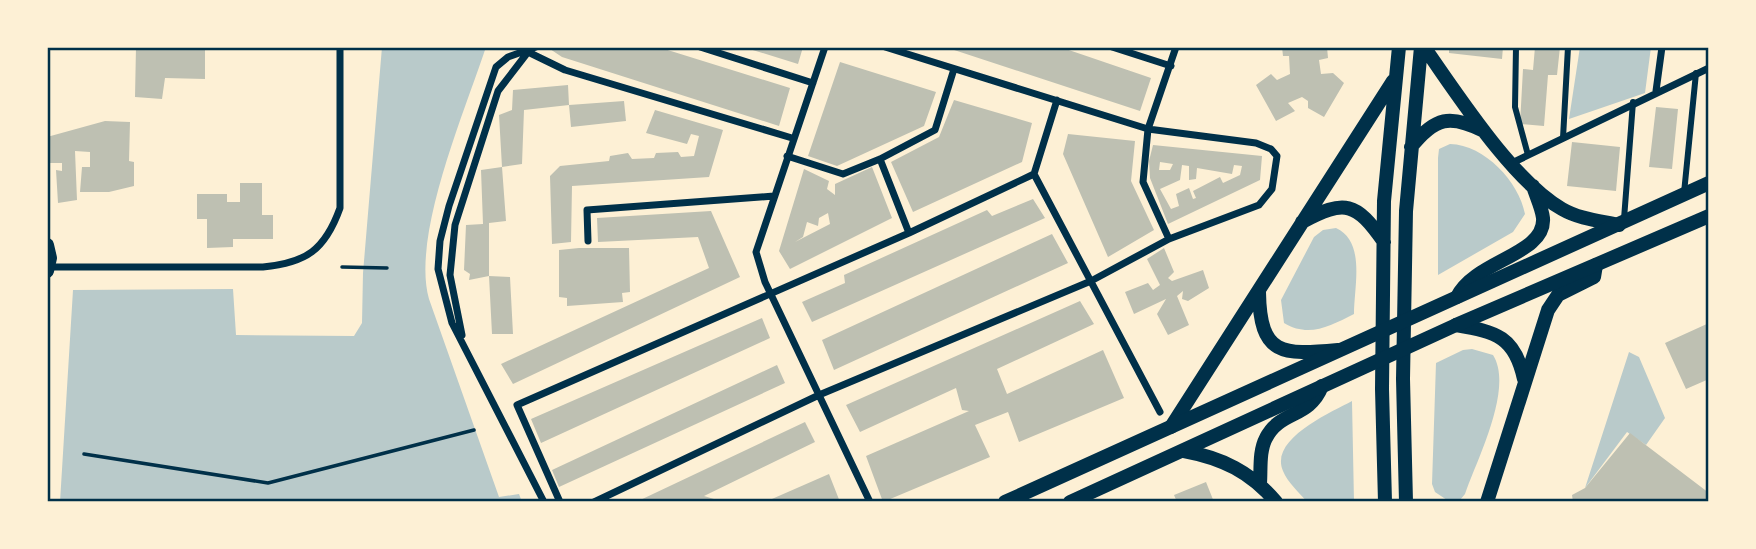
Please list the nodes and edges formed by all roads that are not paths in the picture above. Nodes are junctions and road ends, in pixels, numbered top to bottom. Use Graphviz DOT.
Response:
graph roads {
  1 [pos="340,47"];
  2 [pos="536,47"];
  3 [pos="701,47"];
  4 [pos="825,47"];
  5 [pos="885,47"];
  6 [pos="1112,47"];
  7 [pos="1176,47"];
  8 [pos="1399,47"];
  9 [pos="1422,47"];
  10 [pos="1516,47"];
  11 [pos="1568,47"];
  12 [pos="1662,47"];
  13 [pos="527,52"];
  14 [pos="1171,65"];
  15 [pos="1709,68"];
  16 [pos="954,69"];
  17 [pos="1696,73"];
  18 [pos="1396,77"];
  19 [pos="813,83"];
  20 [pos="1656,91"];
  21 [pos="1057,100"];
  22 [pos="1633,102"];
  23 [pos="1148,129"];
  24 [pos="1486,132"];
  25 [pos="792,138"];
  26 [pos="1563,138"];
  27 [pos="1411,147"];
  28 [pos="1528,155"];
  29 [pos="787,156"];
  30 [pos="880,159"];
  31 [pos="1512,163"];
  32 [pos="1034,174"];
  33 [pos="1709,183"];
  34 [pos="1532,185"];
  35 [pos="1684,194"];
  36 [pos="774,196"];
  37 [pos="1709,216"];
  38 [pos="1300,222"];
  39 [pos="1622,223"];
  40 [pos="909,233"];
  41 [pos="1170,239"];
  42 [pos="588,241"];
  43 [pos="1384,242"];
  44 [pos="47,245"];
  45 [pos="1596,265"];
  46 [pos="48,269"];
  47 [pos="1091,281"];
  48 [pos="1259,291"];
  49 [pos="772,294"];
  50 [pos="1451,300"];
  51 [pos="1456,325"];
  52 [pos="465,346"];
  53 [pos="1340,350"];
  54 [pos="1524,382"];
  55 [pos="1322,386"];
  56 [pos="819,395"];
  57 [pos="1160,412"];
  58 [pos="1171,427"];
  59 [pos="1184,451"];
  60 [pos="1260,483"];
  61 [pos="1487,499"];
  62 [pos="544,502"];
  63 [pos="560,502"];
  64 [pos="594,502"];
  65 [pos="870,502"];
  66 [pos="1004,502"];
  67 [pos="1070,502"];
  68 [pos="1276,502"];
  69 [pos="1385,502"];
  70 [pos="1406,502"];
  1 -- 46 [label="street"];
  2 -- 13 [label="street"];
  3 -- 19 [label="street"];
  4 -- 19 [label="street"];
  5 -- 16 [label="street"];
  6 -- 14 [label="street"];
  7 -- 14 [label="street"];
  8 -- 18 [label="main road"];
  9 -- 24 [label="main road"];
  9 -- 27 [label="main road"];
  10 -- 28 [label="street"];
  11 -- 26 [label="street"];
  12 -- 20 [label="street"];
  13 -- 25 [label="street"];
  13 -- 52 [label="street"];
  13 -- 52 [label="street"];
  14 -- 23 [label="street"];
  15 -- 17 [label="street"];
  16 -- 21 [label="street"];
  16 -- 30 [label="street"];
  17 -- 20 [label="street"];
  17 -- 35 [label="street"];
  18 -- 38 [label="main road"];
  18 -- 43 [label="main road"];
  19 -- 25 [label="street"];
  20 -- 22 [label="street"];
  21 -- 23 [label="street"];
  21 -- 32 [label="street"];
  22 -- 26 [label="street"];
  22 -- 39 [label="street"];
  23 -- 41 [label="street"];
  23 -- 41 [label="street"];
  24 -- 27 [label="main road"];
  24 -- 31 [label="main road"];
  25 -- 29 [label="street"];
  26 -- 28 [label="street"];
  27 -- 70 [label="main road"];
  28 -- 31 [label="street"];
  29 -- 30 [label="street"];
  29 -- 36 [label="street"];
  30 -- 40 [label="street"];
  31 -- 34 [label="main road"];
  32 -- 40 [label="street"];
  32 -- 47 [label="street"];
  33 -- 35 [label="main road"];
  34 -- 39 [label="main road"];
  34 -- 50 [label="main road"];
  35 -- 39 [label="main road"];
  36 -- 42 [label="street"];
  36 -- 49 [label="street"];
  37 -- 45 [label="main road"];
  38 -- 43 [label="main road"];
  38 -- 48 [label="main road"];
  39 -- 50 [label="main road"];
  40 -- 49 [label="street"];
  41 -- 47 [label="street"];
  43 -- 69 [label="main road"];
  44 -- 46 [label="main road"];
  45 -- 51 [label="main road"];
  45 -- 54 [label="main road"];
  47 -- 56 [label="street"];
  47 -- 57 [label="street"];
  48 -- 53 [label="main road"];
  48 -- 58 [label="main road"];
  49 -- 56 [label="street"];
  49 -- 63 [label="street"];
  50 -- 53 [label="main road"];
  51 -- 54 [label="main road"];
  51 -- 55 [label="main road"];
  52 -- 62 [label="street"];
  53 -- 58 [label="main road"];
  54 -- 61 [label="main road"];
  55 -- 59 [label="main road"];
  55 -- 60 [label="main road"];
  56 -- 64 [label="street"];
  56 -- 65 [label="street"];
  58 -- 66 [label="main road"];
  59 -- 60 [label="main road"];
  59 -- 67 [label="main road"];
  60 -- 68 [label="main road"];
}
